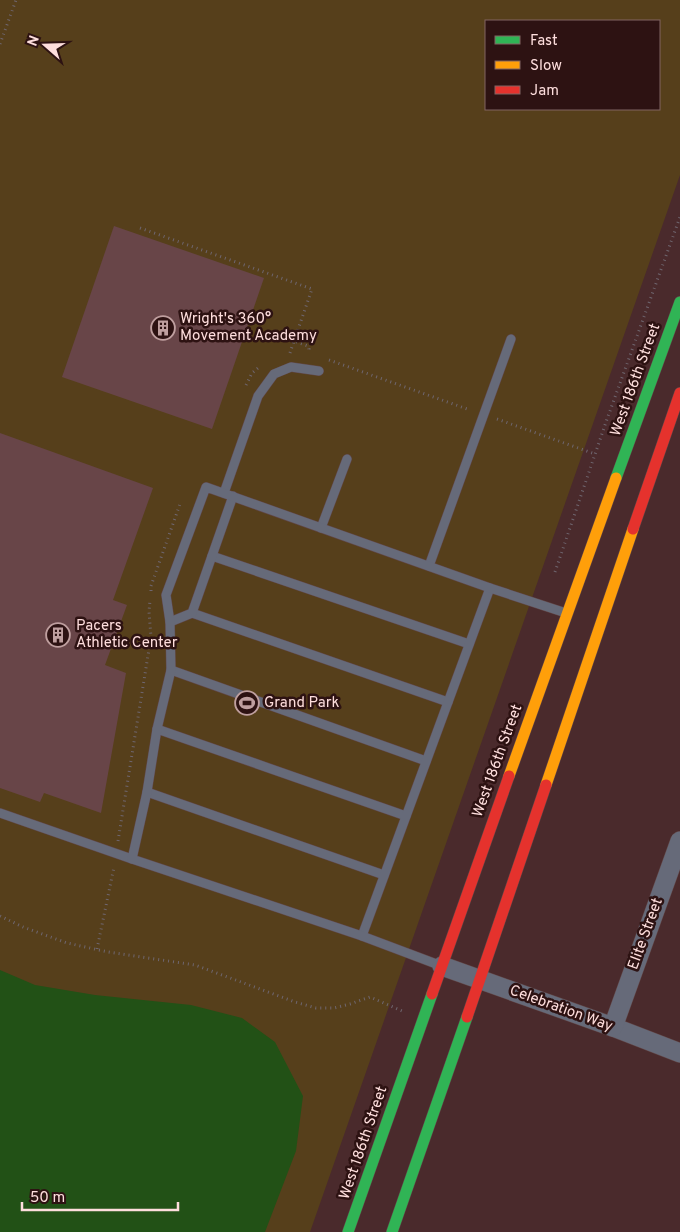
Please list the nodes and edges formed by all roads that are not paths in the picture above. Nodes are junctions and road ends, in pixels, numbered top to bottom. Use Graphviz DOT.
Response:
graph roads {
  1 [pos="680,302"];
  2 [pos="511,339"];
  3 [pos="319,371"];
  4 [pos="680,393"];
  5 [pos="346,459"];
  6 [pos="228,494"];
  7 [pos="321,528"];
  8 [pos="212,556"];
  9 [pos="429,566"];
  10 [pos="490,588"];
  11 [pos="192,613"];
  12 [pos="567,613"];
  13 [pos="170,622"];
  14 [pos="469,644"];
  15 [pos="171,670"];
  16 [pos="448,702"];
  17 [pos="157,729"];
  18 [pos="426,761"];
  19 [pos="147,792"];
  20 [pos="0,813"];
  21 [pos="406,816"];
  22 [pos="680,841"];
  23 [pos="132,859"];
  24 [pos="384,875"];
  25 [pos="362,936"];
  26 [pos="442,966"];
  27 [pos="480,980"];
  28 [pos="613,1027"];
  29 [pos="680,1053"];
  30 [pos="348,1232"];
  31 [pos="392,1232"];
  1 -- 12 [label="street, West 186th Street"];
  2 -- 9 [label="lane"];
  3 -- 6 [label="lane"];
  4 -- 27 [label="street"];
  5 -- 7 [label="lane"];
  6 -- 7 [label="lane"];
  6 -- 8 [label="lane"];
  6 -- 13 [label="lane"];
  7 -- 9 [label="lane"];
  8 -- 11 [label="lane"];
  8 -- 14 [label="lane"];
  9 -- 10 [label="lane"];
  10 -- 12 [label="lane"];
  10 -- 14 [label="lane"];
  11 -- 13 [label="lane"];
  11 -- 16 [label="lane"];
  12 -- 26 [label="street, West 186th Street"];
  13 -- 15 [label="lane"];
  14 -- 16 [label="lane"];
  15 -- 17 [label="lane"];
  15 -- 18 [label="lane"];
  16 -- 18 [label="lane"];
  17 -- 19 [label="lane"];
  17 -- 21 [label="lane"];
  18 -- 21 [label="lane"];
  19 -- 23 [label="lane"];
  19 -- 24 [label="lane"];
  20 -- 23 [label="lane"];
  21 -- 24 [label="lane"];
  22 -- 28 [label="street, Elite Street"];
  23 -- 25 [label="lane"];
  24 -- 25 [label="lane"];
  25 -- 26 [label="lane"];
  26 -- 27 [label="street, Celebration Way"];
  26 -- 30 [label="street, West 186th Street"];
  27 -- 28 [label="street, Celebration Way"];
  27 -- 31 [label="street"];
  28 -- 29 [label="street, Celebration Way"];
}
